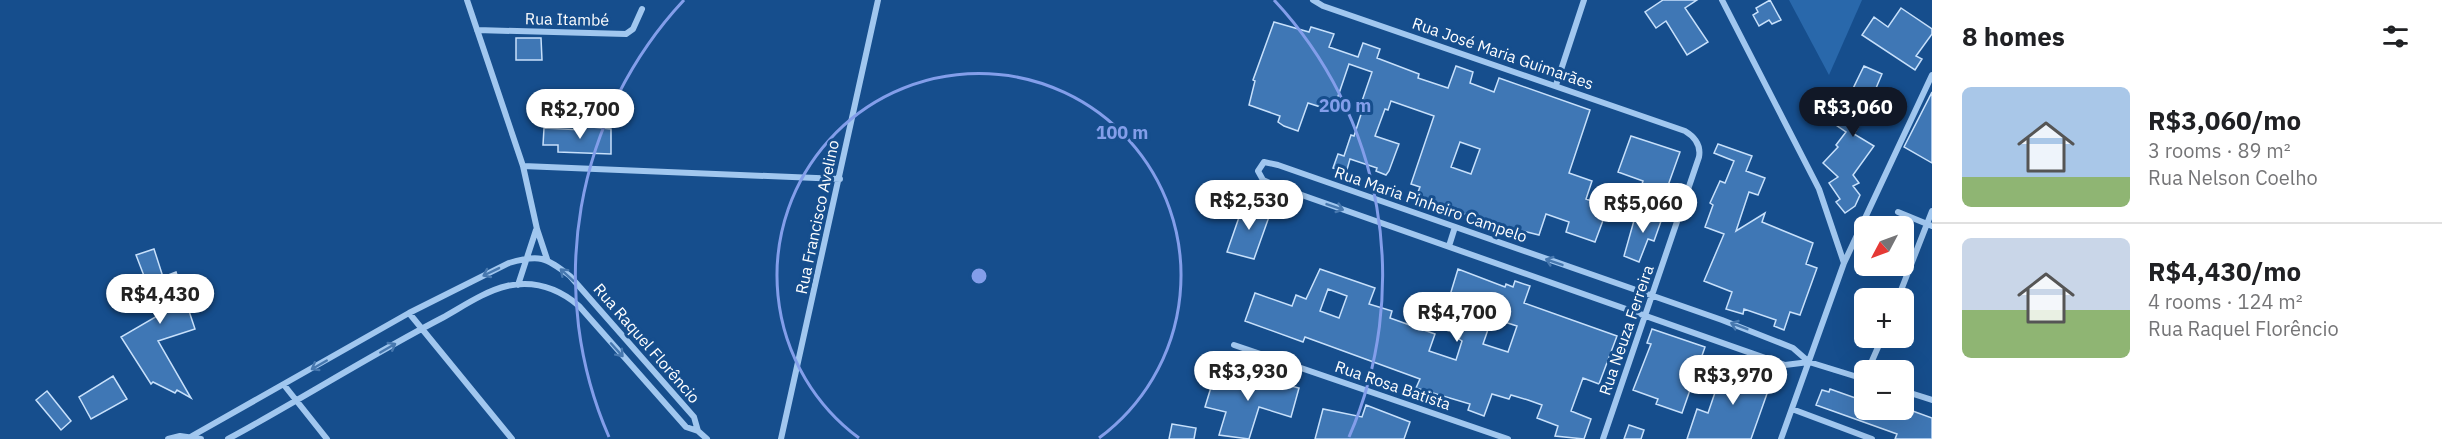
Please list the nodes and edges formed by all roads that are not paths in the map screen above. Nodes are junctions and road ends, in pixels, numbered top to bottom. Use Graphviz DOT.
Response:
graph roads {
  1 [pos="467,0"];
  2 [pos="878,0"];
  3 [pos="1313,0"];
  4 [pos="1584,0"];
  5 [pos="1722,0"];
  6 [pos="642,9"];
  7 [pos="477,30"];
  8 [pos="1932,75"];
  9 [pos="1556,84"];
  10 [pos="1685,131"];
  11 [pos="523,166"];
  12 [pos="840,179"];
  13 [pos="1932,211"];
  14 [pos="1898,212"];
  15 [pos="1929,225"];
  16 [pos="1455,227"];
  17 [pos="537,230"];
  18 [pos="1449,246"];
  19 [pos="524,259"];
  20 [pos="547,259"];
  21 [pos="1844,263"];
  22 [pos="518,285"];
  23 [pos="1902,288"];
  24 [pos="1651,296"];
  25 [pos="409,313"];
  26 [pos="1645,314"];
  27 [pos="421,329"];
  28 [pos="1234,345"];
  29 [pos="1809,362"];
  30 [pos="1854,376"];
  31 [pos="284,385"];
  32 [pos="1914,394"];
  33 [pos="1932,400"];
  34 [pos="296,402"];
  35 [pos="1791,409"];
  36 [pos="698,431"];
  37 [pos="192,436"];
  38 [pos="168,439"];
  39 [pos="201,439"];
  40 [pos="228,439"];
  41 [pos="327,439"];
  42 [pos="512,439"];
  43 [pos="706,439"];
  44 [pos="781,439"];
  45 [pos="1508,439"];
  46 [pos="1603,439"];
  47 [pos="1781,439"];
  48 [pos="1872,439"];
  1 -- 7 [label="street"];
  2 -- 12 [label="street, Rua Francisco Avelino"];
  3 -- 9 [label="street, Rua José Maria Guimarães"];
  4 -- 9 [label="street"];
  5 -- 21 [label="street"];
  6 -- 7 [label="street, Rua Itambé"];
  7 -- 11 [label="street"];
  8 -- 21 [label="street"];
  9 -- 10 [label="street, Rua José Maria Guimarães"];
  10 -- 24 [label="street, Rua Neuza Ferreira"];
  11 -- 12 [label="street"];
  11 -- 17 [label="street"];
  12 -- 44 [label="street, Rua Francisco Avelino"];
  13 -- 15 [label="street"];
  14 -- 15 [label="street"];
  15 -- 23 [label="street"];
  16 -- 18 [label="street"];
  16 -- 18 [label="street, Rua Maria Pinheiro Campelo, one-way"];
  24 -- 16 [label="street, Rua Maria Pinheiro Campelo, one-way"];
  17 -- 19 [label="street"];
  17 -- 20 [label="street"];
  18 -- 26 [label="street, Rua Maria Pinheiro Campelo"];
  19 -- 20 [label="street"];
  19 -- 22 [label="street"];
  19 -- 25 [label="street, one-way"];
  36 -- 20 [label="street, Rua Raquel Florêncio, one-way"];
  21 -- 29 [label="street"];
  22 -- 27 [label="street, Rua Raquel Florêncio"];
  22 -- 36 [label="street, Rua Raquel Florêncio, one-way"];
  24 -- 26 [label="street, Rua Neuza Ferreira"];
  29 -- 24 [label="street, Rua Maria Pinheiro Campelo, one-way"];
  25 -- 27 [label="street"];
  25 -- 31 [label="street, one-way"];
  26 -- 29 [label="street, Rua Maria Pinheiro Campelo"];
  26 -- 46 [label="street, Rua Neuza Ferreira"];
  34 -- 27 [label="street, Rua Raquel Florêncio, one-way"];
  27 -- 42 [label="street"];
  28 -- 45 [label="street, Rua Rosa Batista"];
  29 -- 30 [label="street, Rua Maria Pinheiro Campelo"];
  29 -- 35 [label="street"];
  31 -- 34 [label="street"];
  31 -- 37 [label="street"];
  32 -- 33 [label="street"];
  34 -- 40 [label="street, Rua Raquel Florêncio"];
  34 -- 41 [label="street"];
  35 -- 47 [label="street"];
  35 -- 48 [label="street"];
  36 -- 43 [label="street"];
  37 -- 38 [label="street"];
  37 -- 39 [label="street"];
}
